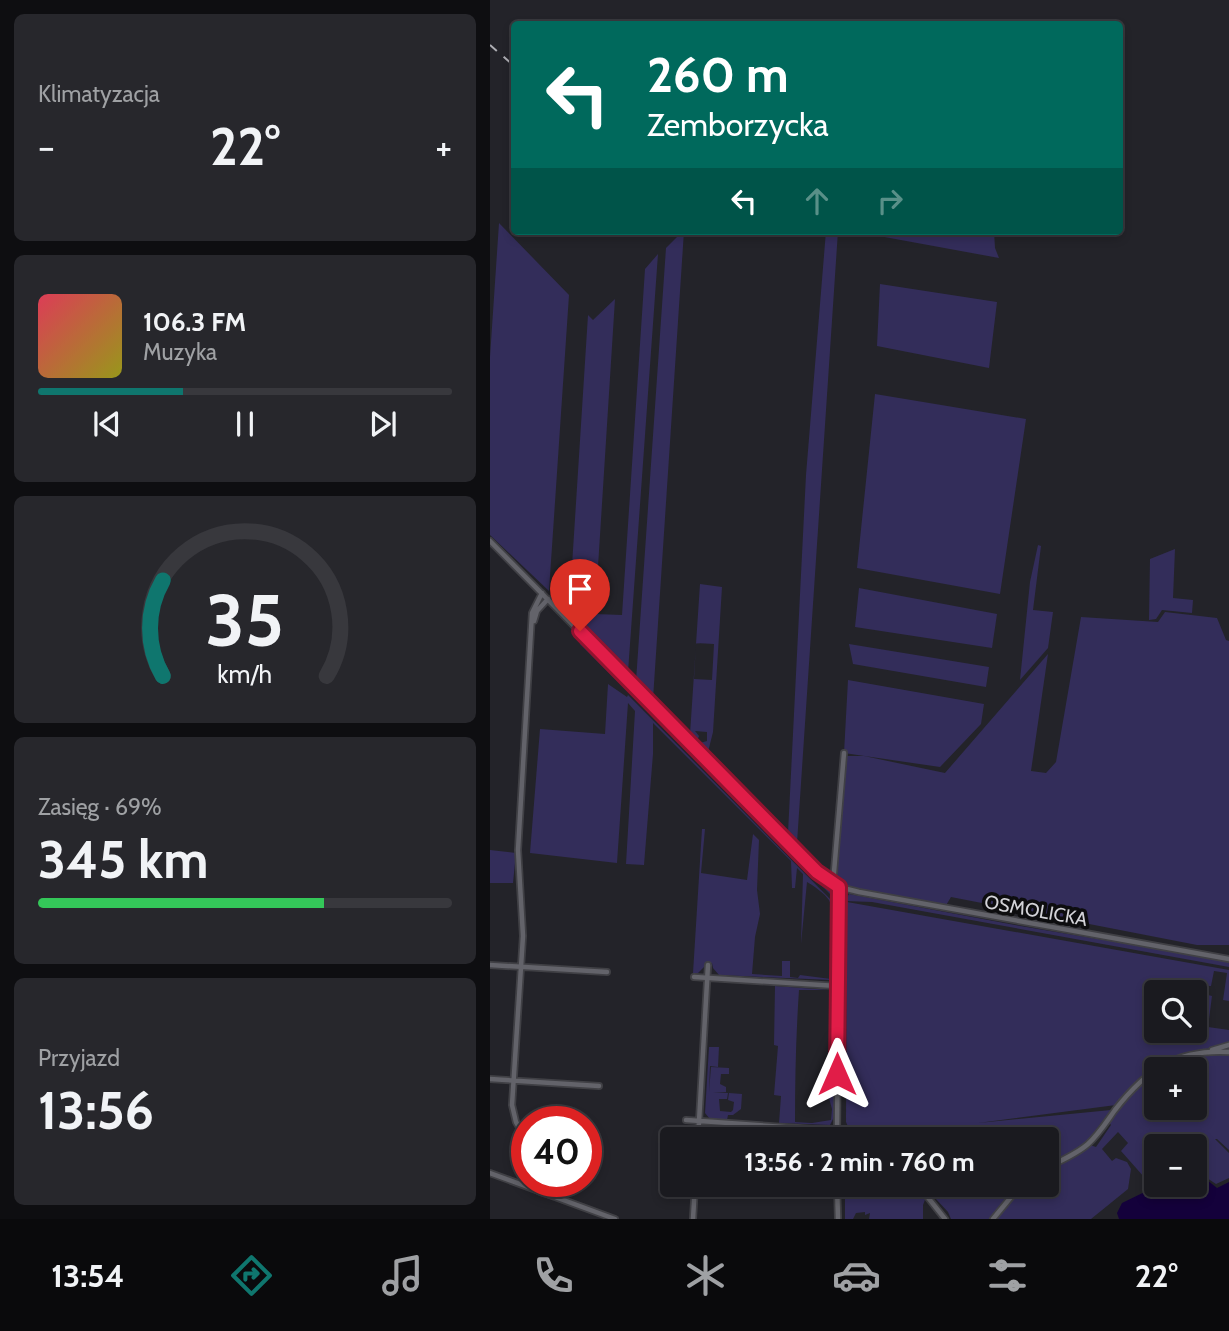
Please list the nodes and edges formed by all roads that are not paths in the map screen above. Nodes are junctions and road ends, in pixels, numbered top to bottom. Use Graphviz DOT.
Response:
graph roads {
  1 [pos="490,541"];
  2 [pos="542,593"];
  3 [pos="548,599"];
  4 [pos="532,625"];
  5 [pos="844,753"];
  6 [pos="836,885"];
  7 [pos="1229,959"];
  8 [pos="490,965"];
  9 [pos="708,965"];
  10 [pos="520,967"];
  11 [pos="607,972"];
  12 [pos="694,977"];
  13 [pos="708,978"];
  14 [pos="837,986"];
  15 [pos="1229,1045"];
  16 [pos="1204,1052"];
  17 [pos="1229,1052"];
  18 [pos="490,1079"];
  19 [pos="513,1081"];
  20 [pos="599,1086"];
  21 [pos="513,1106"];
  22 [pos="686,1119"];
  23 [pos="699,1122"];
  24 [pos="699,1127"];
  25 [pos="785,1127"];
  26 [pos="837,1127"];
  27 [pos="1059,1160"];
  28 [pos="490,1173"];
  29 [pos="511,1180"];
  30 [pos="557,1197"];
  31 [pos="694,1197"];
  32 [pos="837,1197"];
  33 [pos="930,1197"];
  34 [pos="1011,1197"];
  35 [pos="615,1219"];
  36 [pos="693,1219"];
  37 [pos="838,1219"];
  38 [pos="945,1219"];
  39 [pos="993,1219"];
  1 -- 2 [label="street"];
  2 -- 3 [label="street"];
  2 -- 4 [label="street"];
  3 -- 4 [label="street"];
  3 -- 6 [label="street"];
  4 -- 10 [label="street"];
  5 -- 6 [label="street"];
  6 -- 7 [label="street, OSMOLICKA"];
  6 -- 14 [label="street"];
  8 -- 10 [label="street"];
  9 -- 13 [label="street"];
  10 -- 11 [label="street"];
  10 -- 19 [label="street"];
  12 -- 13 [label="street"];
  13 -- 14 [label="street"];
  13 -- 23 [label="street"];
  14 -- 26 [label="street"];
  15 -- 16 [label="street"];
  16 -- 17 [label="street"];
  16 -- 27 [label="street"];
  18 -- 19 [label="street"];
  19 -- 20 [label="street"];
  19 -- 21 [label="street"];
  22 -- 23 [label="street"];
  23 -- 24 [label="street"];
  23 -- 25 [label="street"];
  28 -- 29 [label="street"];
  30 -- 35 [label="street"];
  31 -- 36 [label="street"];
  32 -- 37 [label="street"];
  33 -- 38 [label="street"];
  34 -- 39 [label="street"];
}
